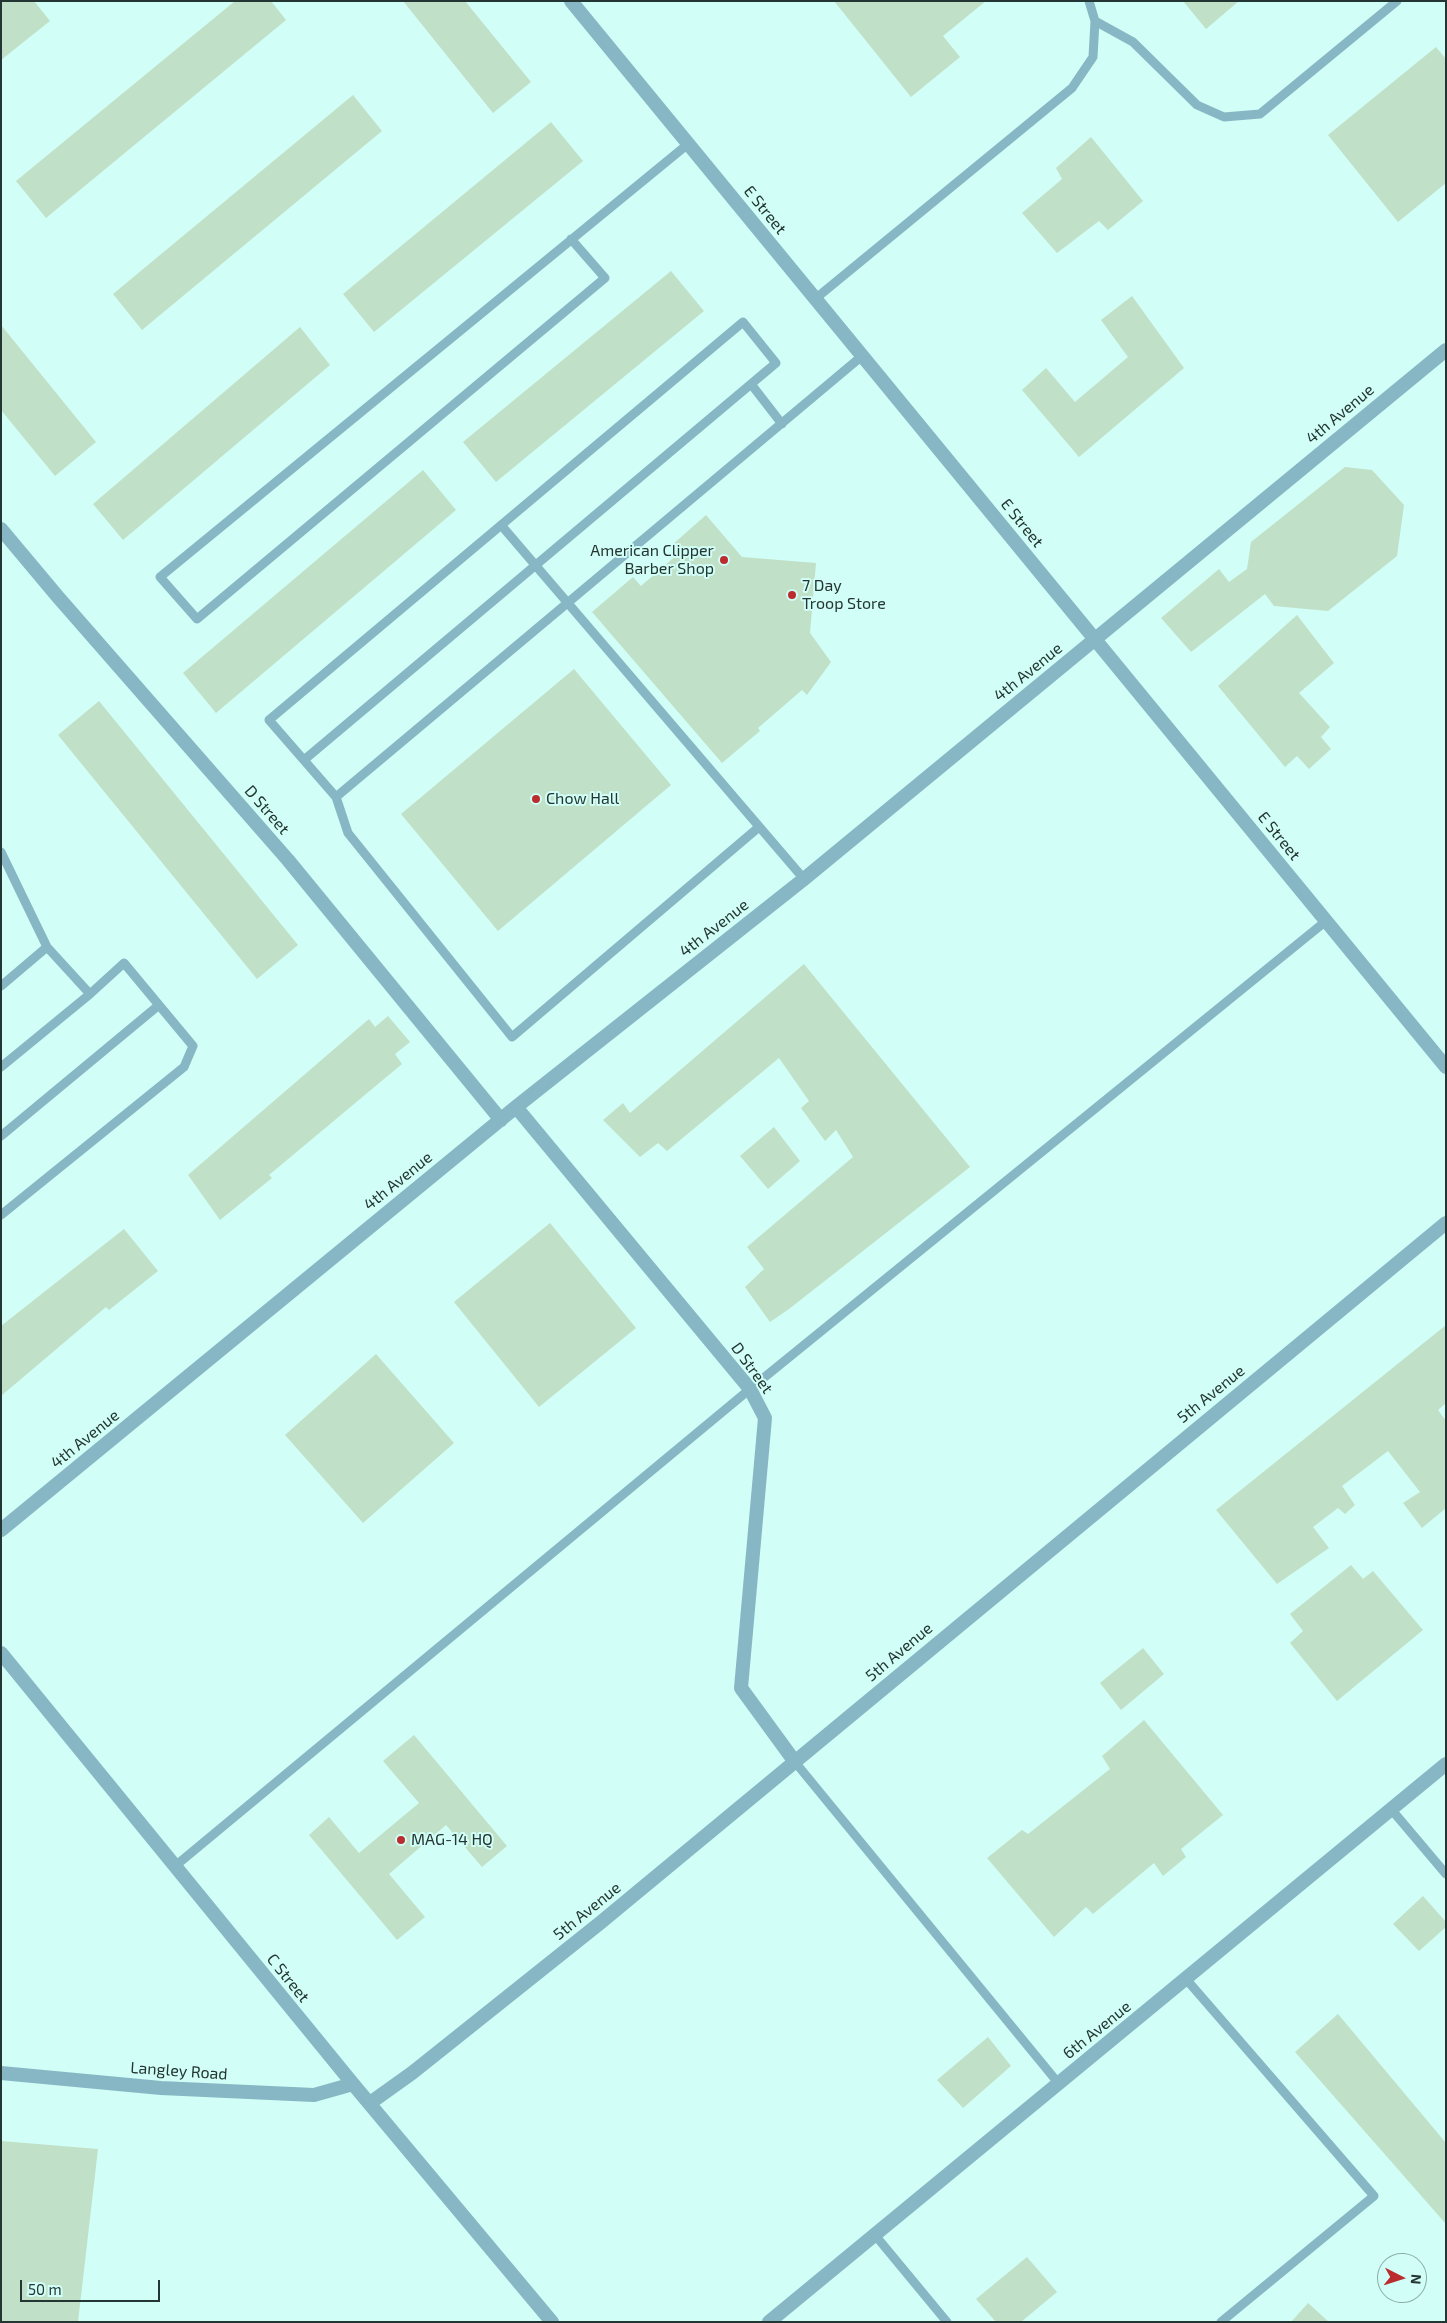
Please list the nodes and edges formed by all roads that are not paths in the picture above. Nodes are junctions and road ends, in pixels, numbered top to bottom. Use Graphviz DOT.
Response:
graph roads {
  1 [pos="570,1"];
  2 [pos="1089,1"];
  3 [pos="1397,1"];
  4 [pos="1095,21"];
  5 [pos="688,144"];
  6 [pos="571,239"];
  7 [pos="815,299"];
  8 [pos="1446,350"];
  9 [pos="862,356"];
  10 [pos="751,384"];
  11 [pos="782,424"];
  12 [pos="501,525"];
  13 [pos="1,528"];
  14 [pos="536,565"];
  15 [pos="568,603"];
  16 [pos="1095,640"];
  17 [pos="304,760"];
  18 [pos="336,798"];
  19 [pos="759,827"];
  20 [pos="1,852"];
  21 [pos="804,879"];
  22 [pos="1326,921"];
  23 [pos="47,947"];
  24 [pos="1,986"];
  25 [pos="90,994"];
  26 [pos="159,1005"];
  27 [pos="1,1067"];
  28 [pos="1446,1067"];
  29 [pos="516,1107"];
  30 [pos="500,1120"];
  31 [pos="1,1136"];
  32 [pos="1,1216"];
  33 [pos="1446,1223"];
  34 [pos="750,1389"];
  35 [pos="1,1530"];
  36 [pos="1,1653"];
  37 [pos="794,1762"];
  38 [pos="1446,1764"];
  39 [pos="1391,1809"];
  40 [pos="174,1867"];
  41 [pos="1446,1874"];
  42 [pos="1186,1979"];
  43 [pos="1,2073"];
  44 [pos="353,2084"];
  45 [pos="1059,2084"];
  46 [pos="370,2103"];
  47 [pos="875,2235"];
  48 [pos="552,2322"];
  49 [pos="770,2322"];
  50 [pos="947,2322"];
  51 [pos="1221,2322"];
  1 -- 5 [label="street, E Street"];
  2 -- 4 [label="lane"];
  3 -- 4 [label="lane"];
  4 -- 7 [label="lane"];
  5 -- 6 [label="lane"];
  5 -- 7 [label="street, E Street"];
  6 -- 6 [label="lane"];
  7 -- 9 [label="street, E Street"];
  8 -- 16 [label="street, 4th Avenue"];
  9 -- 11 [label="lane"];
  9 -- 16 [label="street, E Street"];
  10 -- 11 [label="lane"];
  10 -- 12 [label="lane"];
  10 -- 14 [label="lane"];
  11 -- 15 [label="lane"];
  12 -- 14 [label="lane"];
  12 -- 17 [label="lane"];
  13 -- 30 [label="street, D Street"];
  14 -- 15 [label="lane"];
  14 -- 17 [label="lane"];
  15 -- 18 [label="lane"];
  15 -- 19 [label="lane"];
  16 -- 21 [label="street, 4th Avenue"];
  16 -- 22 [label="street, E Street"];
  17 -- 18 [label="lane"];
  18 -- 19 [label="lane"];
  19 -- 21 [label="lane"];
  20 -- 23 [label="lane"];
  21 -- 29 [label="street, 4th Avenue"];
  22 -- 28 [label="street, E Street"];
  22 -- 34 [label="lane"];
  23 -- 24 [label="lane"];
  23 -- 25 [label="lane"];
  25 -- 26 [label="lane"];
  25 -- 27 [label="lane"];
  26 -- 31 [label="lane"];
  26 -- 32 [label="lane"];
  29 -- 30 [label="street, 4th Avenue"];
  29 -- 34 [label="street, D Street"];
  30 -- 35 [label="street, 4th Avenue"];
  33 -- 37 [label="street, 5th Avenue"];
  34 -- 37 [label="street, D Street"];
  34 -- 40 [label="lane"];
  36 -- 40 [label="street, C Street"];
  37 -- 45 [label="lane"];
  37 -- 46 [label="street, 5th Avenue"];
  38 -- 39 [label="street, 6th Avenue"];
  39 -- 41 [label="lane"];
  39 -- 42 [label="street, 6th Avenue"];
  40 -- 44 [label="street, C Street"];
  42 -- 45 [label="street, 6th Avenue"];
  42 -- 51 [label="lane"];
  43 -- 44 [label="street, Langley Road"];
  44 -- 46 [label="street, C Street"];
  45 -- 47 [label="street, 6th Avenue"];
  46 -- 48 [label="street, C Street"];
  47 -- 49 [label="street, 6th Avenue"];
  47 -- 50 [label="lane"];
}
